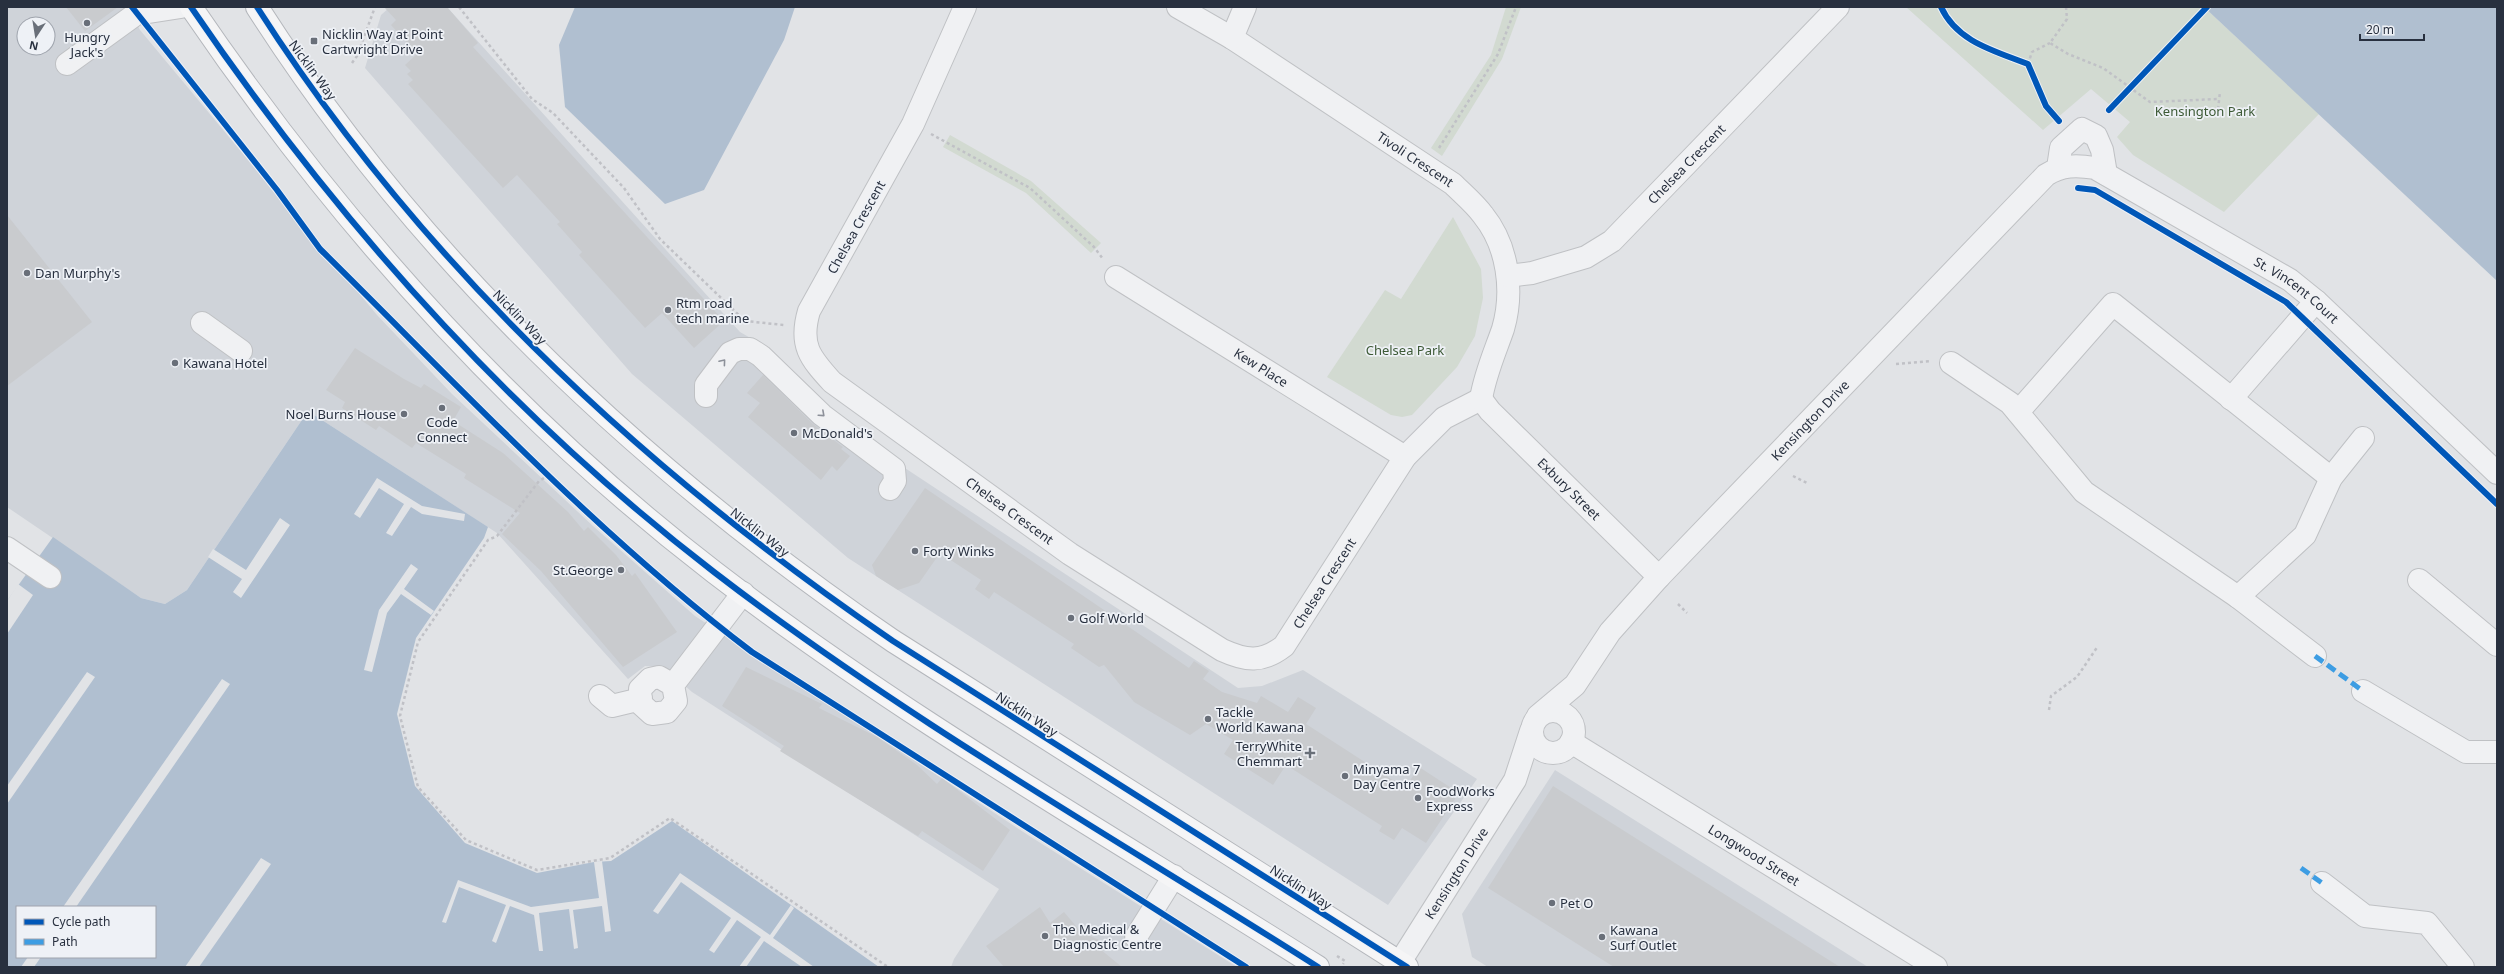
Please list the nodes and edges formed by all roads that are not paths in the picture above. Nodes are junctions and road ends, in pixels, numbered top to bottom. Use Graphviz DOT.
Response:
graph roads {
  1 [pos="118,7"];
  2 [pos="181,7"];
  3 [pos="191,7"];
  4 [pos="257,7"];
  5 [pos="965,7"];
  6 [pos="1178,7"];
  7 [pos="1245,7"];
  8 [pos="1838,7"];
  9 [pos="1232,38"];
  10 [pos="2058,168"];
  11 [pos="2106,174"];
  12 [pos="1508,276"];
  13 [pos="1116,277"];
  14 [pos="2316,301"];
  15 [pos="202,323"];
  16 [pos="241,351"];
  17 [pos="1951,363"];
  18 [pos="706,396"];
  19 [pos="1481,399"];
  20 [pos="2231,399"];
  21 [pos="2018,412"];
  22 [pos="2362,438"];
  23 [pos="1405,457"];
  24 [pos="2497,474"];
  25 [pos="2331,478"];
  26 [pos="890,489"];
  27 [pos="7,548"];
  28 [pos="50,577"];
  29 [pos="1659,577"];
  30 [pos="2419,580"];
  31 [pos="743,593"];
  32 [pos="2238,597"];
  33 [pos="2497,645"];
  34 [pos="2315,656"];
  35 [pos="1575,685"];
  36 [pos="2363,691"];
  37 [pos="600,696"];
  38 [pos="1568,717"];
  39 [pos="1535,723"];
  40 [pos="1571,742"];
  41 [pos="2497,752"];
  42 [pos="1550,753"];
  43 [pos="1515,780"];
  44 [pos="1174,876"];
  45 [pos="2322,883"];
  46 [pos="1136,938"];
  47 [pos="1401,965"];
  48 [pos="1318,967"];
  49 [pos="1936,967"];
  50 [pos="2463,967"];
  1 -- 2 [label="street"];
  3 -- 31 [label="highway"];
  4 -- 47 [label="highway, Nicklin Way"];
  5 -- 23 [label="street, Chelsea Crescent"];
  6 -- 9 [label="street, Tivoli Crescent"];
  7 -- 9 [label="street"];
  8 -- 12 [label="street, Chelsea Crescent"];
  9 -- 12 [label="street, Tivoli Crescent"];
  10 -- 11 [label="street, St. Vincent Court"];
  10 -- 11 [label="street"];
  10 -- 29 [label="street, Kensington Drive"];
  11 -- 14 [label="street, St. Vincent Court"];
  12 -- 19 [label="street, Tivoli Crescent"];
  13 -- 23 [label="street, Kew Place"];
  14 -- 20 [label="street"];
  14 -- 24 [label="street, St. Vincent Court"];
  15 -- 16 [label="street"];
  17 -- 21 [label="street"];
  18 -- 26 [label="street, one-way"];
  19 -- 23 [label="street, Chelsea Crescent"];
  19 -- 29 [label="street, Exbury Street"];
  20 -- 21 [label="street"];
  20 -- 25 [label="street"];
  21 -- 32 [label="street"];
  22 -- 25 [label="street"];
  25 -- 32 [label="street"];
  27 -- 28 [label="street"];
  29 -- 35 [label="street, Kensington Drive"];
  30 -- 33 [label="street"];
  31 -- 37 [label="street"];
  31 -- 44 [label="highway"];
  32 -- 34 [label="street"];
  35 -- 38 [label="street, Kensington Drive"];
  35 -- 39 [label="street, Kensington Drive"];
  36 -- 41 [label="street"];
  38 -- 39 [label="street"];
  38 -- 40 [label="street"];
  39 -- 42 [label="street"];
  39 -- 43 [label="street, Kensington Drive"];
  40 -- 42 [label="street"];
  40 -- 49 [label="street, Longwood Street"];
  42 -- 43 [label="street, Kensington Drive"];
  43 -- 47 [label="street, Kensington Drive"];
  44 -- 46 [label="street"];
  44 -- 48 [label="highway"];
  45 -- 50 [label="street"];
}
